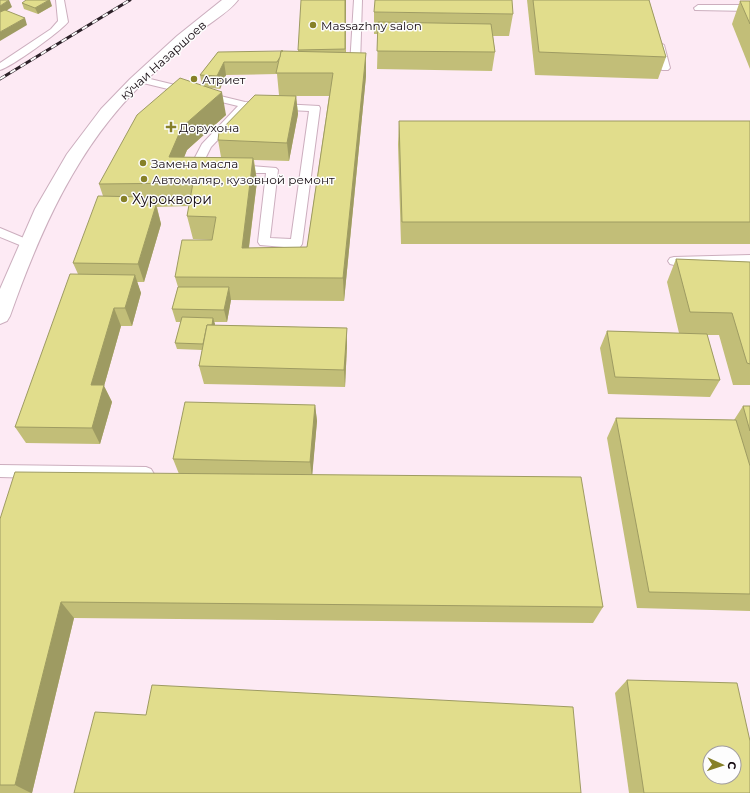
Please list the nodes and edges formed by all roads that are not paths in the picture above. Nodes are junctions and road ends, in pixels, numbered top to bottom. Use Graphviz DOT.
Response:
graph roads {
  1 [pos="60,0"];
  2 [pos="231,0"];
  3 [pos="358,0"];
  4 [pos="698,8"];
  5 [pos="750,8"];
  6 [pos="657,38"];
  7 [pos="355,65"];
  8 [pos="0,66"];
  9 [pos="666,68"];
  10 [pos="138,80"];
  11 [pos="245,105"];
  12 [pos="0,233"];
  13 [pos="27,244"];
  14 [pos="750,259"];
  15 [pos="674,261"];
  16 [pos="0,316"];
  17 [pos="0,471"];
  18 [pos="151,474"];
  1 -- 8 [label="lane"];
  2 -- 10 [label="street, кӯчаи Назаршоев"];
  3 -- 7 [label="lane"];
  4 -- 5 [label="lane"];
  6 -- 9 [label="lane"];
  10 -- 11 [label="lane"];
  10 -- 13 [label="street, кӯчаи Назаршоев"];
  11 -- 11 [label="lane"];
  12 -- 13 [label="lane"];
  13 -- 16 [label="street, кӯчаи Назаршоев"];
  14 -- 15 [label="lane"];
  17 -- 18 [label="lane"];
}
